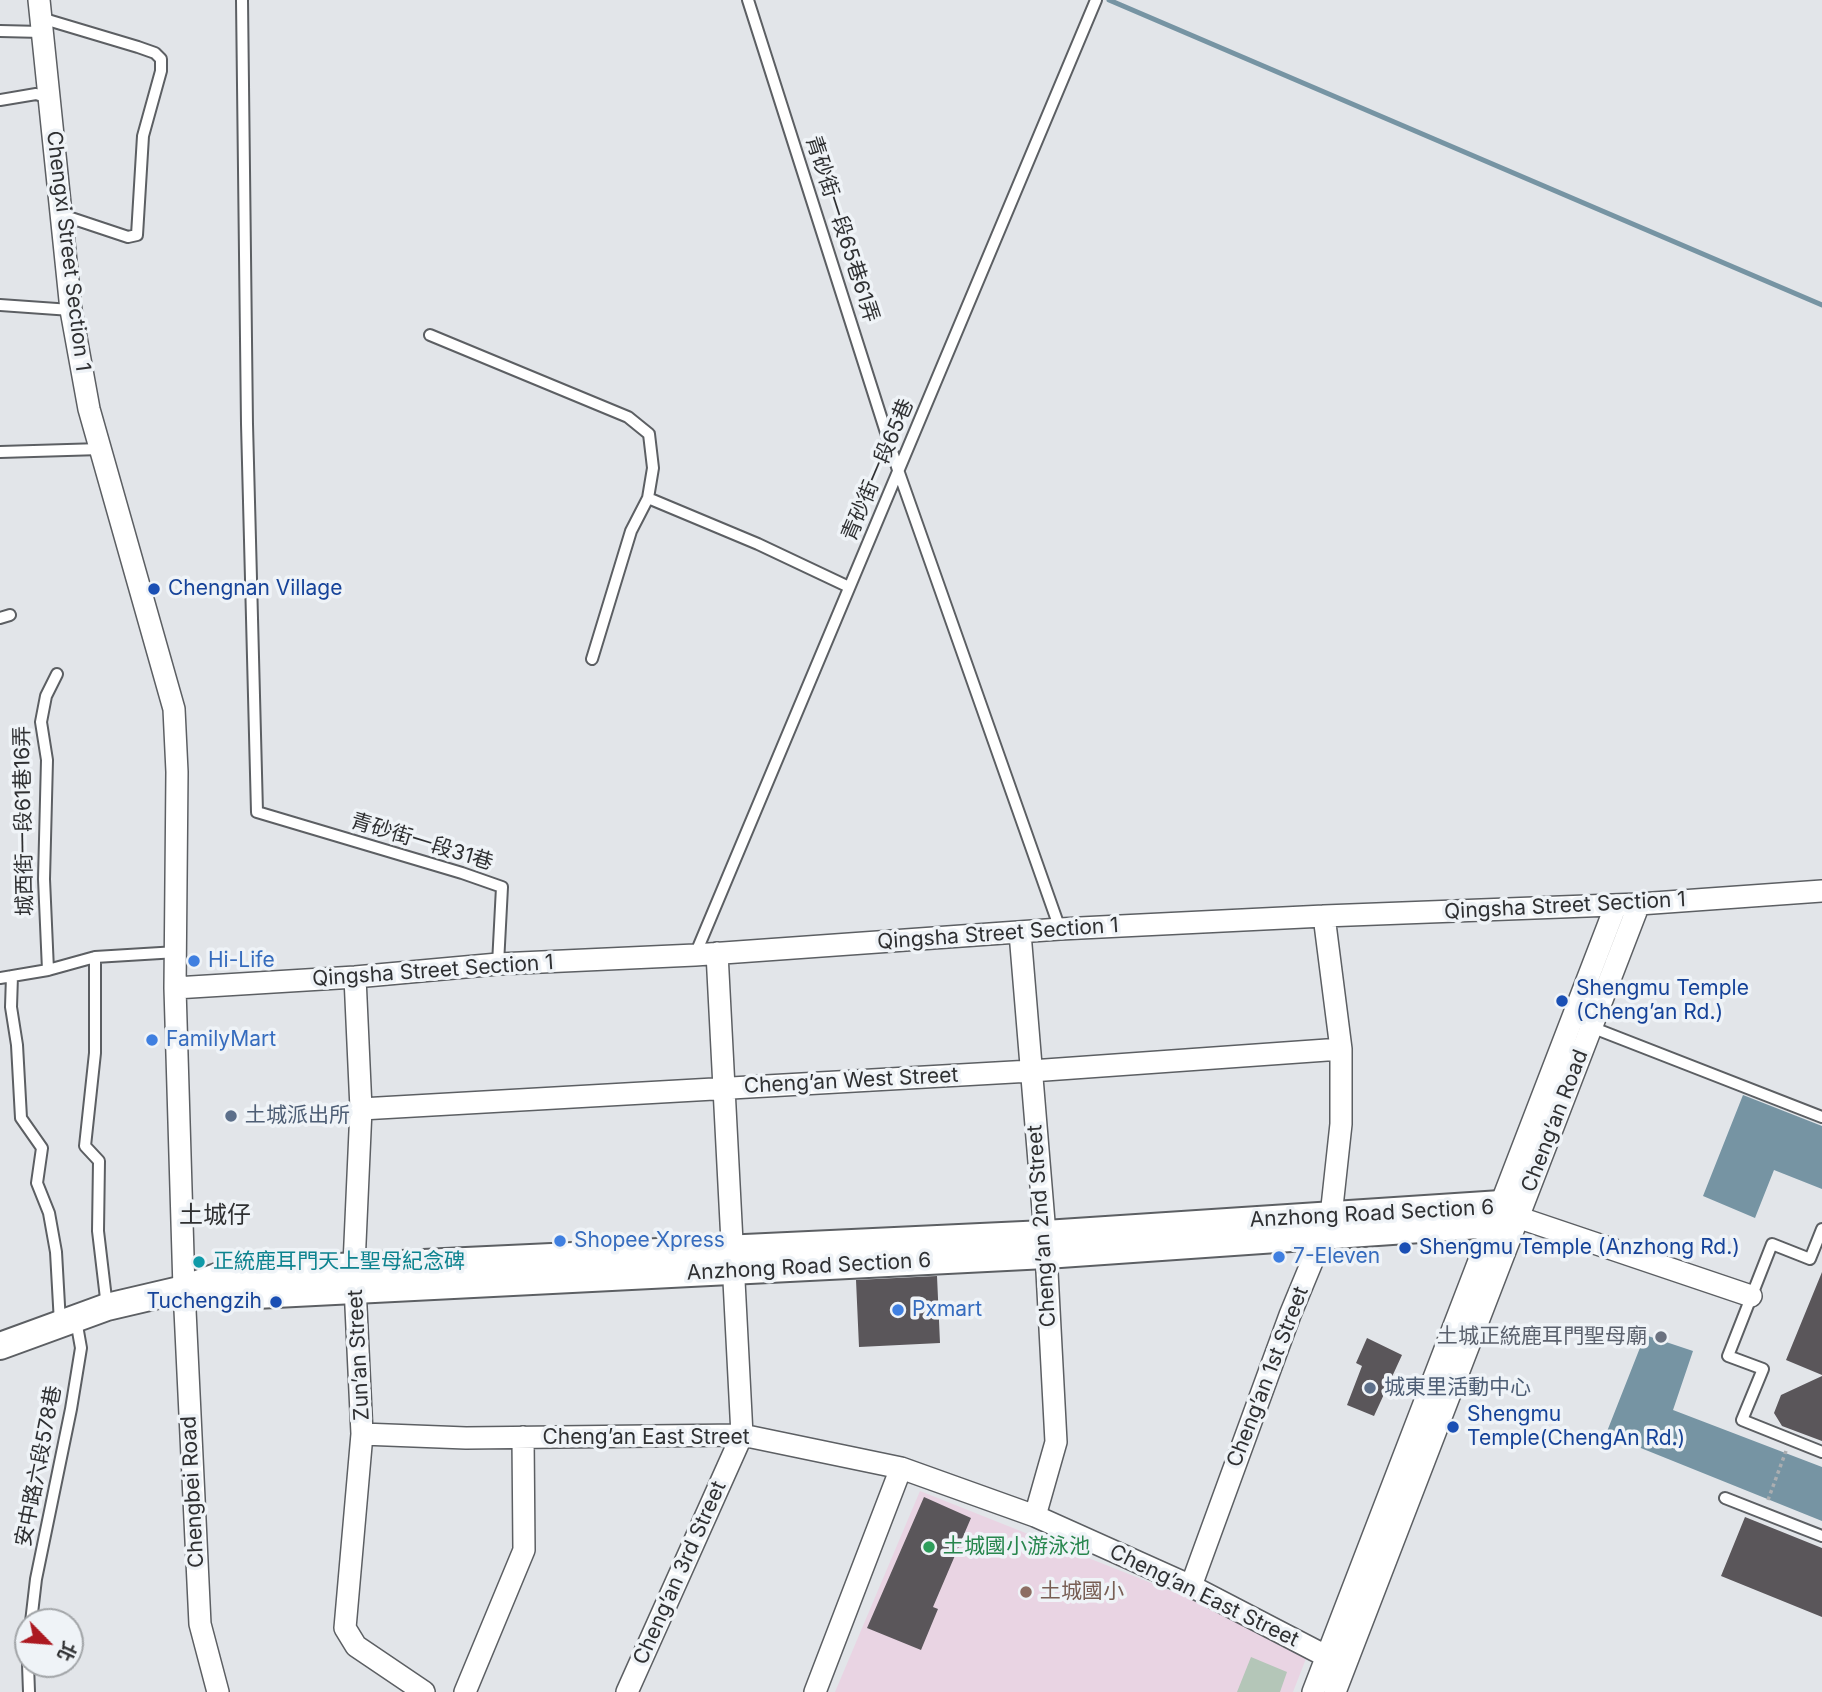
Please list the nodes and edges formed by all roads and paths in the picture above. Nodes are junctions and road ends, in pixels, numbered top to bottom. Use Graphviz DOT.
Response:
graph roads {
  1 [pos="242,0"];
  2 [pos="748,0"];
  3 [pos="1096,0"];
  4 [pos="41,17"];
  5 [pos="0,31"];
  6 [pos="49,98"];
  7 [pos="0,100"];
  8 [pos="62,215"];
  9 [pos="0,305"];
  10 [pos="71,310"];
  11 [pos="430,335"];
  12 [pos="101,449"];
  13 [pos="0,452"];
  14 [pos="898,470"];
  15 [pos="648,498"];
  16 [pos="849,587"];
  17 [pos="592,659"];
  18 [pos="57,674"];
  19 [pos="1822,891"];
  20 [pos="1639,904"];
  21 [pos="1616,905"];
  22 [pos="1324,916"];
  23 [pos="1060,929"];
  24 [pos="1020,933"];
  25 [pos="177,952"];
  26 [pos="717,953"];
  27 [pos="695,954"];
  28 [pos="95,957"];
  29 [pos="498,964"];
  30 [pos="48,970"];
  31 [pos="12,976"];
  32 [pos="355,977"];
  33 [pos="0,978"];
  34 [pos="176,988"];
  35 [pos="1591,1027"];
  36 [pos="1340,1049"];
  37 [pos="1031,1070"];
  38 [pos="725,1088"];
  39 [pos="361,1109"];
  40 [pos="1822,1117"];
  41 [pos="1504,1215"];
  42 [pos="1327,1227"];
  43 [pos="1822,1229"];
  44 [pos="1045,1244"];
  45 [pos="734,1259"];
  46 [pos="355,1277"];
  47 [pos="184,1289"];
  48 [pos="1751,1296"];
  49 [pos="107,1307"];
  50 [pos="68,1320"];
  51 [pos="0,1346"];
  52 [pos="362,1434"];
  53 [pos="742,1435"];
  54 [pos="523,1437"];
  55 [pos="1790,1439"];
  56 [pos="1822,1452"];
  57 [pos="901,1468"];
  58 [pos="1725,1498"];
  59 [pos="1763,1513"];
  60 [pos="1035,1516"];
  61 [pos="1822,1536"];
  62 [pos="1191,1586"];
  63 [pos="33,1608"];
  64 [pos="1336,1661"];
  65 [pos="218,1692"];
  66 [pos="424,1692"];
  67 [pos="465,1692"];
  68 [pos="627,1692"];
  69 [pos="815,1692"];
  70 [pos="1313,1692"];
  71 [pos="1335,1692"];
  1 -- 29 [label="lane, 青砂街一段31巷"];
  2 -- 14 [label="lane, 青砂街一段65巷61弄"];
  3 -- 14 [label="lane, 青砂街一段65巷"];
  4 -- 5 [label="lane"];
  4 -- 6 [label="street, Chengxi Street Section 1"];
  4 -- 8 [label="lane"];
  6 -- 7 [label="lane"];
  6 -- 8 [label="street, Chengxi Street Section 1"];
  8 -- 10 [label="street, Chengxi Street Section 1"];
  9 -- 10 [label="lane"];
  10 -- 12 [label="street, Chengxi Street Section 1"];
  11 -- 15 [label="lane"];
  12 -- 13 [label="lane"];
  12 -- 25 [label="street, Chengxi Street Section 1"];
  14 -- 16 [label="lane, 青砂街一段65巷"];
  14 -- 23 [label="lane, 青砂街一段65巷61弄"];
  15 -- 16 [label="lane"];
  15 -- 17 [label="lane"];
  16 -- 27 [label="lane, 青砂街一段65巷"];
  18 -- 30 [label="lane, 城西街一段61巷16弄"];
  19 -- 20 [label="street, Qingsha Street Section 1"];
  20 -- 21 [label="street, Qingsha Street Section 1"];
  20 -- 35 [label="street, Cheng’an Road"];
  21 -- 22 [label="street, Qingsha Street Section 1"];
  21 -- 41 [label="street, Cheng’an Road"];
  22 -- 23 [label="street, Qingsha Street Section 1"];
  22 -- 36 [label="street, Cheng’an 1st Street"];
  23 -- 24 [label="street, Qingsha Street Section 1"];
  24 -- 26 [label="street, Qingsha Street Section 1"];
  24 -- 37 [label="street, Cheng’an 2nd Street"];
  25 -- 28 [label="lane"];
  25 -- 34 [label="street, Chengxi Street Section 1"];
  26 -- 27 [label="street, Qingsha Street Section 1"];
  26 -- 38 [label="street, Cheng’an 3rd Street"];
  27 -- 29 [label="street, Qingsha Street Section 1"];
  28 -- 30 [label="lane"];
  28 -- 49 [label="lane"];
  29 -- 32 [label="street, Qingsha Street Section 1"];
  30 -- 31 [label="lane"];
  31 -- 33 [label="lane"];
  31 -- 50 [label="lane, 安中路六段578巷"];
  32 -- 34 [label="street, Qingsha Street Section 1"];
  32 -- 39 [label="street, Zun’an Street"];
  34 -- 47 [label="street, Chengxi Street Section 1"];
  35 -- 40 [label="lane"];
  35 -- 41 [label="street, Cheng’an Road"];
  36 -- 37 [label="street, Cheng’an West Street"];
  36 -- 42 [label="street, Cheng’an 1st Street"];
  37 -- 38 [label="street, Cheng’an West Street"];
  37 -- 44 [label="street, Cheng’an 2nd Street"];
  38 -- 39 [label="street, Cheng’an West Street"];
  38 -- 45 [label="street, Cheng’an 3rd Street"];
  39 -- 46 [label="street, Zun’an Street"];
  41 -- 42 [label="street, Anzhong Road Section 6"];
  41 -- 48 [label="street"];
  41 -- 64 [label="street, Cheng’an Road"];
  42 -- 44 [label="street, Anzhong Road Section 6"];
  42 -- 62 [label="street, Cheng’an 1st Street"];
  43 -- 48 [label="lane"];
  44 -- 45 [label="street, Anzhong Road Section 6"];
  44 -- 60 [label="street, Cheng’an 2nd Street"];
  45 -- 46 [label="street, Anzhong Road Section 6"];
  45 -- 53 [label="street, Cheng’an 3rd Street"];
  46 -- 47 [label="street, Anzhong Road Section 6"];
  46 -- 52 [label="street, Zun’an Street"];
  47 -- 49 [label="street, Anzhong Road Section 6"];
  47 -- 65 [label="street, Chengbei Road"];
  48 -- 55 [label="lane"];
  49 -- 50 [label="street, Anzhong Road Section 6"];
  50 -- 51 [label="street, Anzhong Road Section 6"];
  50 -- 63 [label="lane, 安中路六段578巷"];
  52 -- 54 [label="street, Cheng’an East Street"];
  52 -- 66 [label="street, Zun’an Street"];
  53 -- 54 [label="street, Cheng’an East Street"];
  53 -- 57 [label="street, Cheng’an East Street"];
  53 -- 68 [label="street, Cheng’an 3rd Street"];
  54 -- 67 [label="street"];
  55 -- 56 [label="lane"];
  55 -- 59 [label="path"];
  57 -- 60 [label="street, Cheng’an East Street"];
  57 -- 69 [label="street"];
  58 -- 59 [label="lane"];
  59 -- 61 [label="lane"];
  60 -- 62 [label="street, Cheng’an East Street"];
  62 -- 64 [label="street, Cheng’an East Street"];
  64 -- 70 [label="street, Cheng’an Road"];
  64 -- 71 [label="street, Cheng’an Road"];
}
